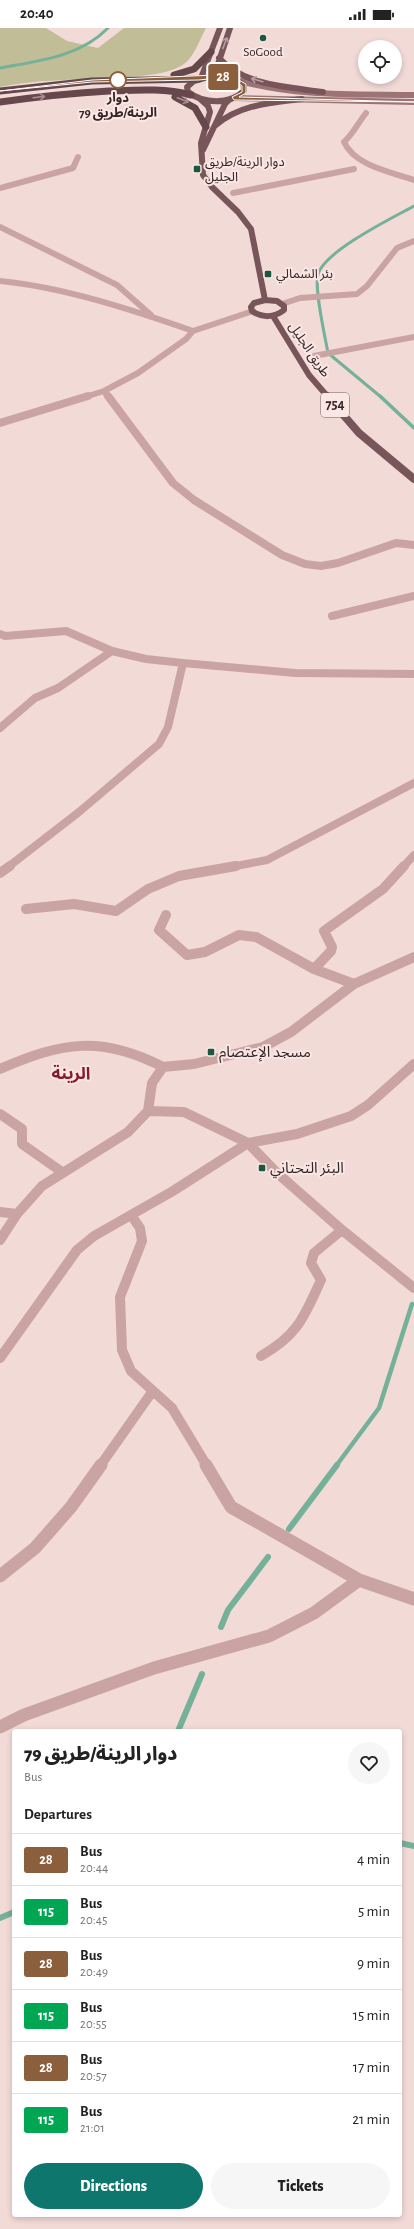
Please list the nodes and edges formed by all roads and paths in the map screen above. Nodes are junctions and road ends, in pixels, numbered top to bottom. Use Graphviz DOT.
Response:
graph roads {
  1 [pos="220,28"];
  2 [pos="230,28"];
  3 [pos="211,52"];
  4 [pos="219,58"];
  5 [pos="146,78"];
  6 [pos="200,78"];
  7 [pos="229,78"];
  8 [pos="237,80"];
  9 [pos="0,91"];
  10 [pos="103,92"];
  11 [pos="323,92"];
  12 [pos="191,95"];
  13 [pos="414,95"];
  14 [pos="199,98"];
  15 [pos="232,99"];
  16 [pos="302,99"];
  17 [pos="0,102"];
  18 [pos="414,102"];
  19 [pos="366,113"];
  20 [pos="216,125"];
  21 [pos="206,127"];
  22 [pos="201,154"];
  23 [pos="78,158"];
  24 [pos="354,169"];
  25 [pos="414,180"];
  26 [pos="0,188"];
  27 [pos="233,193"];
  28 [pos="0,227"];
  29 [pos="414,241"];
  30 [pos="0,281"];
  31 [pos="265,300"];
  32 [pos="282,304"];
  33 [pos="253,311"];
  34 [pos="273,316"];
  35 [pos="154,317"];
  36 [pos="193,331"];
  37 [pos="414,337"];
  38 [pos="314,356"];
  39 [pos="104,391"];
  40 [pos="0,423"];
  41 [pos="414,479"];
  42 [pos="414,545"];
  43 [pos="414,596"];
  44 [pos="332,616"];
  45 [pos="0,634"];
  46 [pos="112,651"];
  47 [pos="183,664"];
  48 [pos="414,674"];
  49 [pos="0,728"];
  50 [pos="414,783"];
  51 [pos="414,856"];
  52 [pos="0,873"];
  53 [pos="26,909"];
  54 [pos="166,915"];
  55 [pos="414,957"];
  56 [pos="314,968"];
  57 [pos="354,984"];
  58 [pos="414,1064"];
  59 [pos="163,1067"];
  60 [pos="0,1068"];
  61 [pos="148,1110"];
  62 [pos="0,1114"];
  63 [pos="248,1143"];
  64 [pos="62,1172"];
  65 [pos="0,1212"];
  66 [pos="18,1214"];
  67 [pos="131,1215"];
  68 [pos="342,1230"];
  69 [pos="0,1240"];
  70 [pos="414,1288"];
  71 [pos="261,1356"];
  72 [pos="0,1358"];
  73 [pos="152,1392"];
  74 [pos="0,1576"];
  75 [pos="359,1580"];
  76 [pos="414,1600"];
  77 [pos="0,1727"];
  1 -- 3 [label="main road"];
  4 -- 2 [label="main road, one-way"];
  3 -- 5 [label="highway"];
  3 -- 6 [label="main road"];
  4 -- 7 [label="main road"];
  11 -- 4 [label="main road, one-way"];
  5 -- 6 [label="highway"];
  5 -- 9 [label="highway"];
  6 -- 7 [label="main road"];
  6 -- 12 [label="main road"];
  7 -- 8 [label="main road"];
  8 -- 11 [label="main road"];
  8 -- 15 [label="main road"];
  10 -- 12 [label="highway"];
  17 -- 10 [label="highway, one-way"];
  10 -- 21 [label="highway, one-way"];
  11 -- 13 [label="main road"];
  12 -- 14 [label="main road"];
  14 -- 15 [label="main road"];
  14 -- 21 [label="main road"];
  15 -- 16 [label="main road"];
  15 -- 20 [label="main road"];
  16 -- 18 [label="main road"];
  16 -- 20 [label="main road"];
  19 -- 25 [label="street"];
  20 -- 22 [label="main road"];
  21 -- 22 [label="main road"];
  22 -- 31 [label="main road"];
  23 -- 26 [label="street"];
  24 -- 27 [label="street"];
  28 -- 35 [label="street"];
  29 -- 32 [label="street"];
  30 -- 35 [label="street"];
  31 -- 32 [label="main road"];
  31 -- 33 [label="main road"];
  32 -- 34 [label="main road"];
  33 -- 34 [label="main road"];
  33 -- 36 [label="street"];
  34 -- 41 [label="main road, طريق الجليل / 754"];
  35 -- 36 [label="street"];
  36 -- 39 [label="street"];
  37 -- 38 [label="street"];
  39 -- 40 [label="street"];
  39 -- 42 [label="street"];
  43 -- 44 [label="street"];
  45 -- 46 [label="street"];
  46 -- 47 [label="street"];
  46 -- 49 [label="street"];
  47 -- 48 [label="street"];
  47 -- 52 [label="street"];
  50 -- 53 [label="street"];
  51 -- 56 [label="street"];
  54 -- 56 [label="street"];
  55 -- 57 [label="street"];
  56 -- 57 [label="street"];
  57 -- 59 [label="street"];
  58 -- 63 [label="street"];
  59 -- 60 [label="street"];
  59 -- 61 [label="street"];
  61 -- 63 [label="street"];
  61 -- 64 [label="street"];
  62 -- 64 [label="street"];
  63 -- 67 [label="street"];
  63 -- 68 [label="street"];
  64 -- 66 [label="street"];
  65 -- 66 [label="street"];
  66 -- 69 [label="street"];
  67 -- 72 [label="street"];
  67 -- 73 [label="street"];
  68 -- 70 [label="street"];
  68 -- 71 [label="street"];
  73 -- 74 [label="street"];
  73 -- 75 [label="street"];
  75 -- 76 [label="street"];
  75 -- 77 [label="street"];
}
